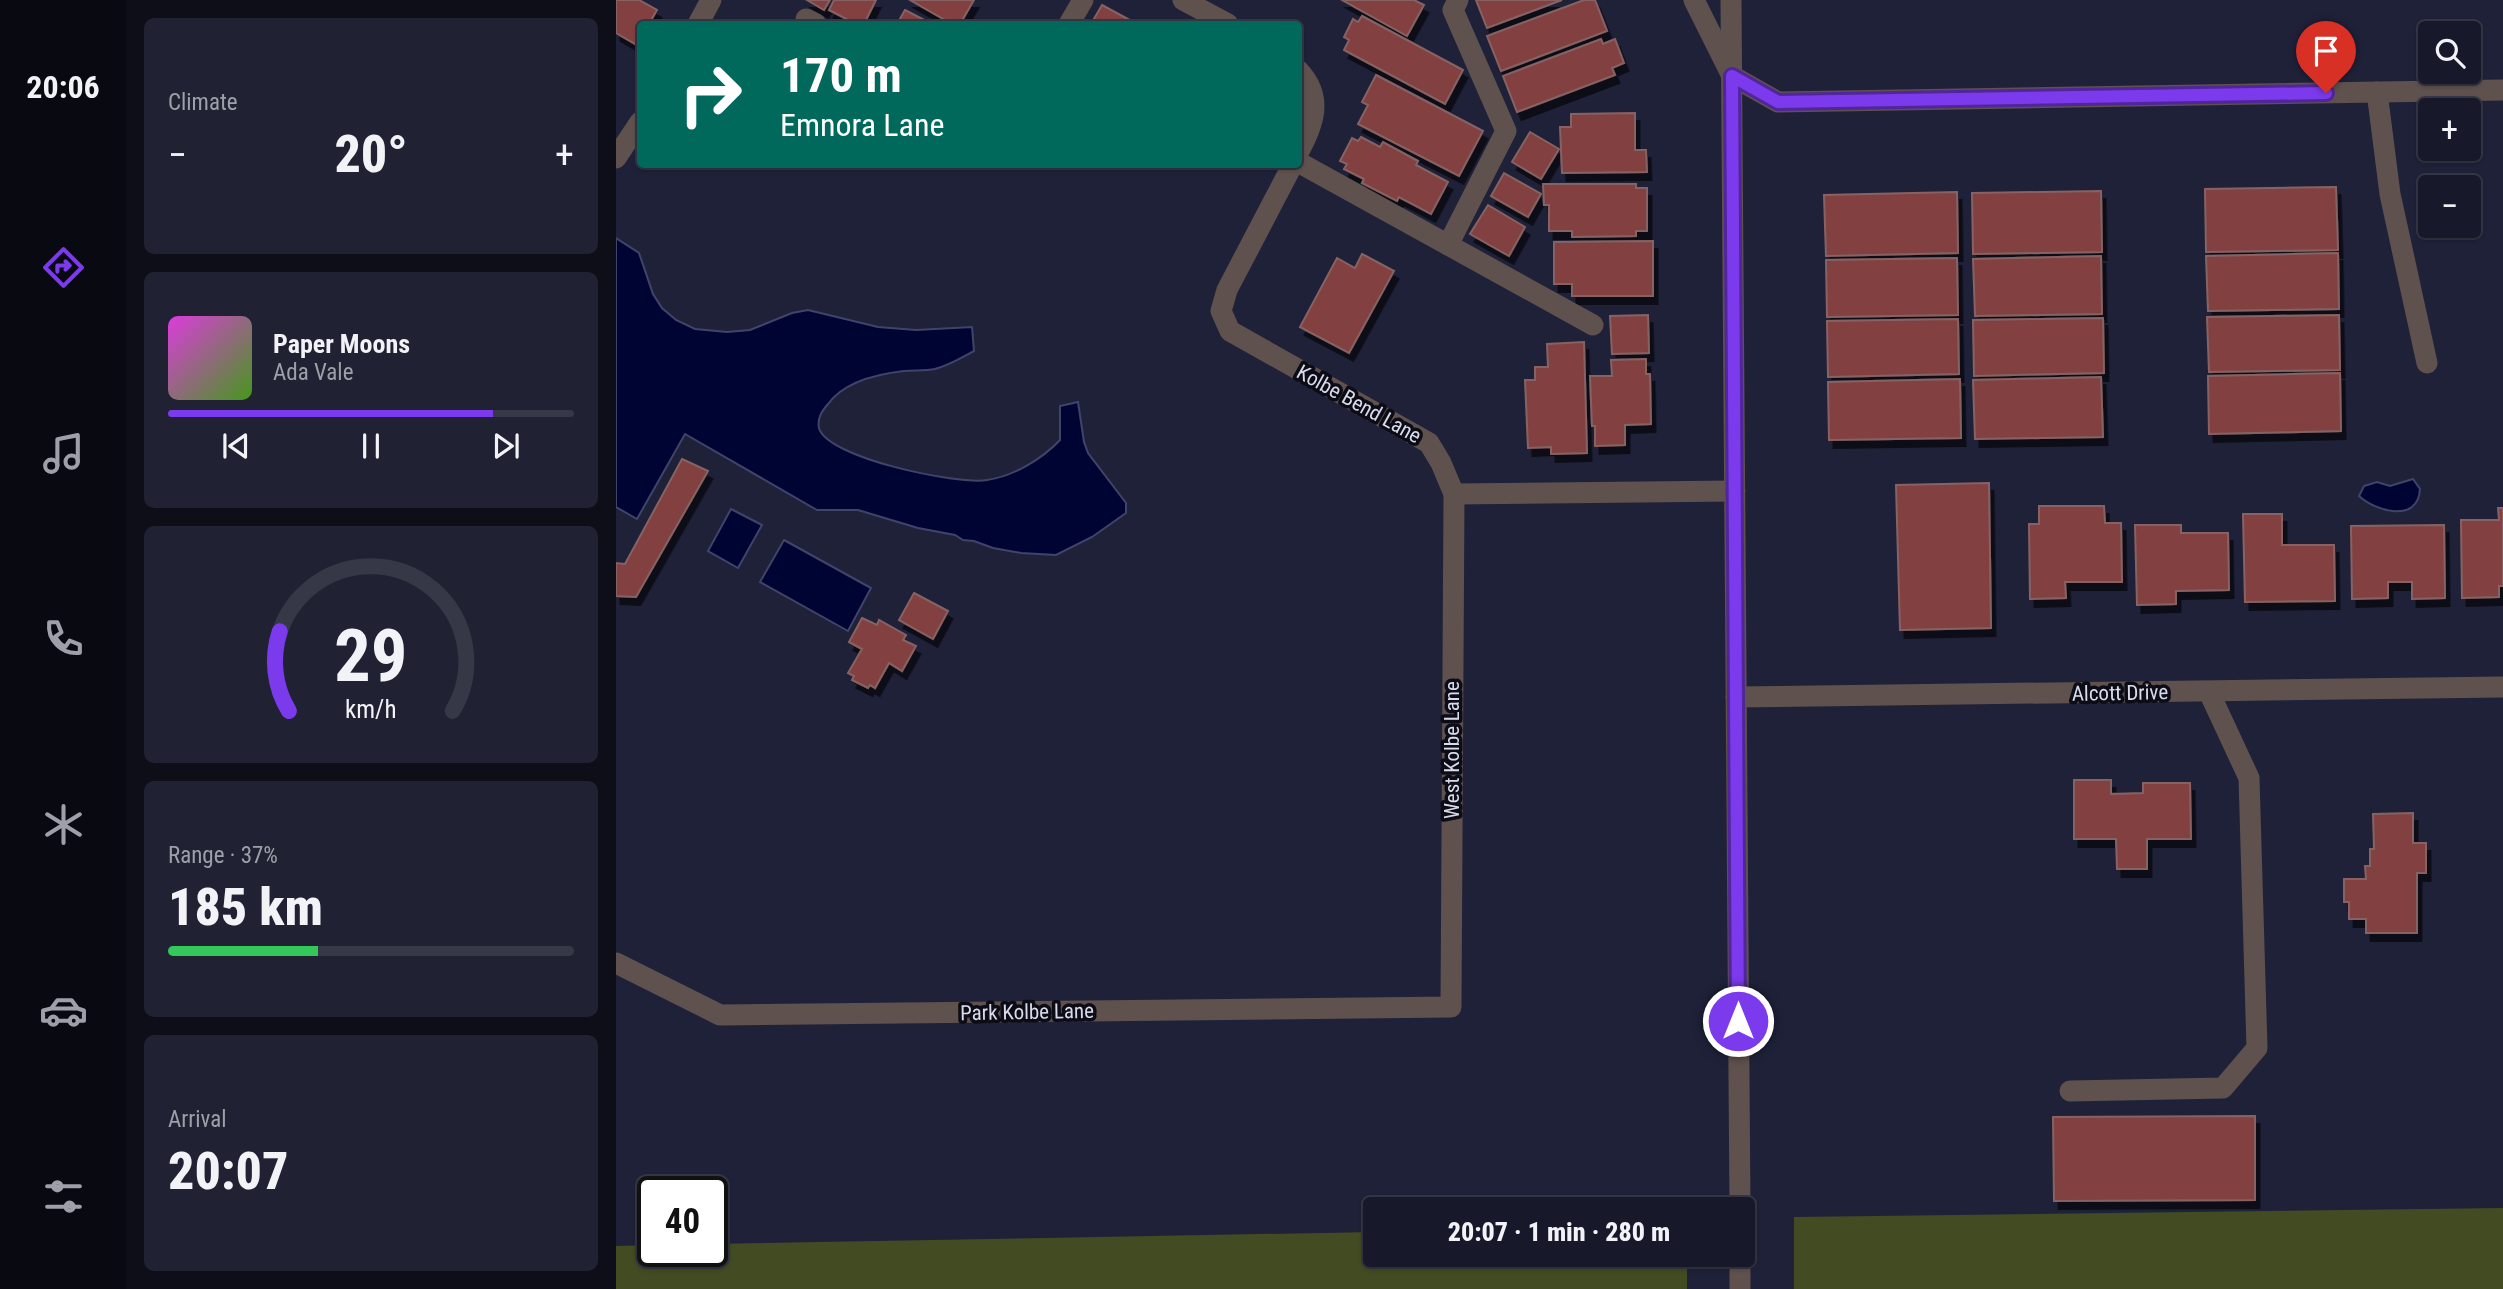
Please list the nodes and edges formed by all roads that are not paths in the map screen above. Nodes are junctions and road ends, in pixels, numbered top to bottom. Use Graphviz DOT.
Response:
graph roads {
  1 [pos="711,0"];
  2 [pos="1083,0"];
  3 [pos="1183,0"];
  4 [pos="1458,0"];
  5 [pos="1694,0"];
  6 [pos="1731,0"];
  7 [pos="700,21"];
  8 [pos="1071,21"];
  9 [pos="1222,21"];
  10 [pos="1302,76"];
  11 [pos="1732,76"];
  12 [pos="2503,90"];
  13 [pos="2377,92"];
  14 [pos="637,126"];
  15 [pos="1302,146"];
  16 [pos="616,158"];
  17 [pos="1302,164"];
  18 [pos="1291,168"];
  19 [pos="1448,245"];
  20 [pos="1592,325"];
  21 [pos="2427,363"];
  22 [pos="1735,491"];
  23 [pos="1454,494"];
  24 [pos="2503,687"];
  25 [pos="2209,692"];
  26 [pos="1736,697"];
  27 [pos="616,963"];
  28 [pos="1451,1007"];
  29 [pos="2070,1091"];
  30 [pos="1740,1197"];
  31 [pos="1740,1267"];
  32 [pos="1740,1289"];
  1 -- 7 [label="street"];
  2 -- 8 [label="street"];
  3 -- 9 [label="street"];
  4 -- 19 [label="street"];
  5 -- 11 [label="street"];
  6 -- 11 [label="street"];
  10 -- 15 [label="street"];
  11 -- 13 [label="street"];
  11 -- 22 [label="street"];
  12 -- 13 [label="street"];
  13 -- 21 [label="street"];
  14 -- 16 [label="street"];
  17 -- 19 [label="street"];
  18 -- 23 [label="street, Kolbe Bend Lane"];
  19 -- 20 [label="street"];
  22 -- 23 [label="street"];
  22 -- 26 [label="street"];
  23 -- 28 [label="street, West Kolbe Lane"];
  24 -- 25 [label="street, Alcott Drive"];
  25 -- 26 [label="street, Alcott Drive"];
  25 -- 29 [label="street"];
  26 -- 30 [label="street"];
  27 -- 28 [label="street, Park Kolbe Lane"];
  31 -- 32 [label="street"];
}
